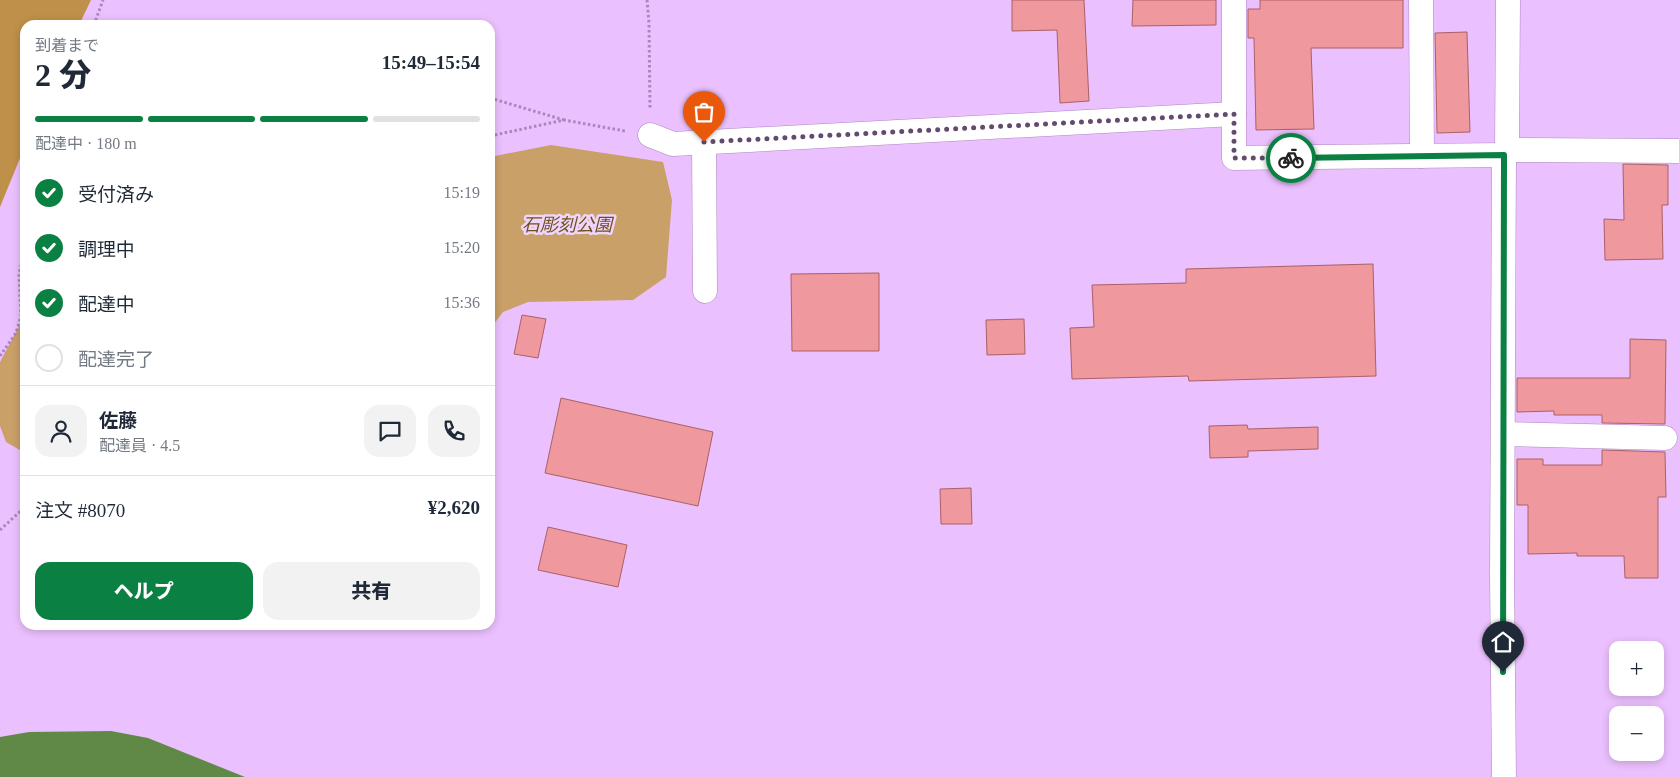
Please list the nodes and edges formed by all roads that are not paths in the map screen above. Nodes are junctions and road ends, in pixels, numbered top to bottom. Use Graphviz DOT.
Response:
graph roads {
  1 [pos="1234,0"];
  2 [pos="1421,0"];
  3 [pos="1508,0"];
  4 [pos="1234,114"];
  5 [pos="650,135"];
  6 [pos="704,142"];
  7 [pos="1679,151"];
  8 [pos="1505,152"];
  9 [pos="1422,156"];
  10 [pos="705,291"];
  11 [pos="1503,434"];
  12 [pos="1665,438"];
  13 [pos="1504,777"];
  1 -- 4 [label="street"];
  2 -- 9 [label="street"];
  3 -- 8 [label="street"];
  4 -- 6 [label="street"];
  4 -- 9 [label="street"];
  5 -- 6 [label="street"];
  6 -- 10 [label="street"];
  7 -- 8 [label="street"];
  8 -- 9 [label="street"];
  8 -- 11 [label="street"];
  11 -- 12 [label="street"];
  11 -- 13 [label="street"];
}
